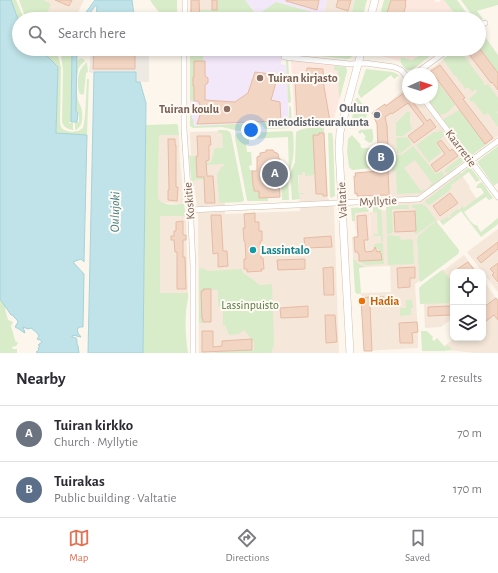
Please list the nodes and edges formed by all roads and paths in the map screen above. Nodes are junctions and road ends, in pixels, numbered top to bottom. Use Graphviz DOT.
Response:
graph roads {
  1 [pos="185,0"];
  2 [pos="375,0"];
  3 [pos="185,12"];
  4 [pos="372,12"];
  5 [pos="184,56"];
  6 [pos="360,56"];
  7 [pos="439,56"];
  8 [pos="284,57"];
  9 [pos="358,64"];
  10 [pos="423,68"];
  11 [pos="402,72"];
  12 [pos="428,104"];
  13 [pos="498,141"];
  14 [pos="471,161"];
  15 [pos="498,197"];
  16 [pos="342,203"];
  17 [pos="190,210"];
  18 [pos="193,353"];
  19 [pos="350,353"];
  1 -- 3 [label="street"];
  2 -- 4 [label="street"];
  5 -- 17 [label="street, Koskitie"];
  6 -- 9 [label="street, Valtatie"];
  7 -- 10 [label="street"];
  8 -- 9 [label="street"];
  9 -- 11 [label="street"];
  9 -- 16 [label="street, Valtatie"];
  12 -- 14 [label="street, Kaarretie"];
  13 -- 14 [label="street, Myllytie"];
  14 -- 15 [label="street, Kaarretie"];
  14 -- 16 [label="street, Myllytie"];
  16 -- 17 [label="street, Myllytie"];
  16 -- 19 [label="street, Valtatie"];
  17 -- 18 [label="street, Koskitie"];
}
